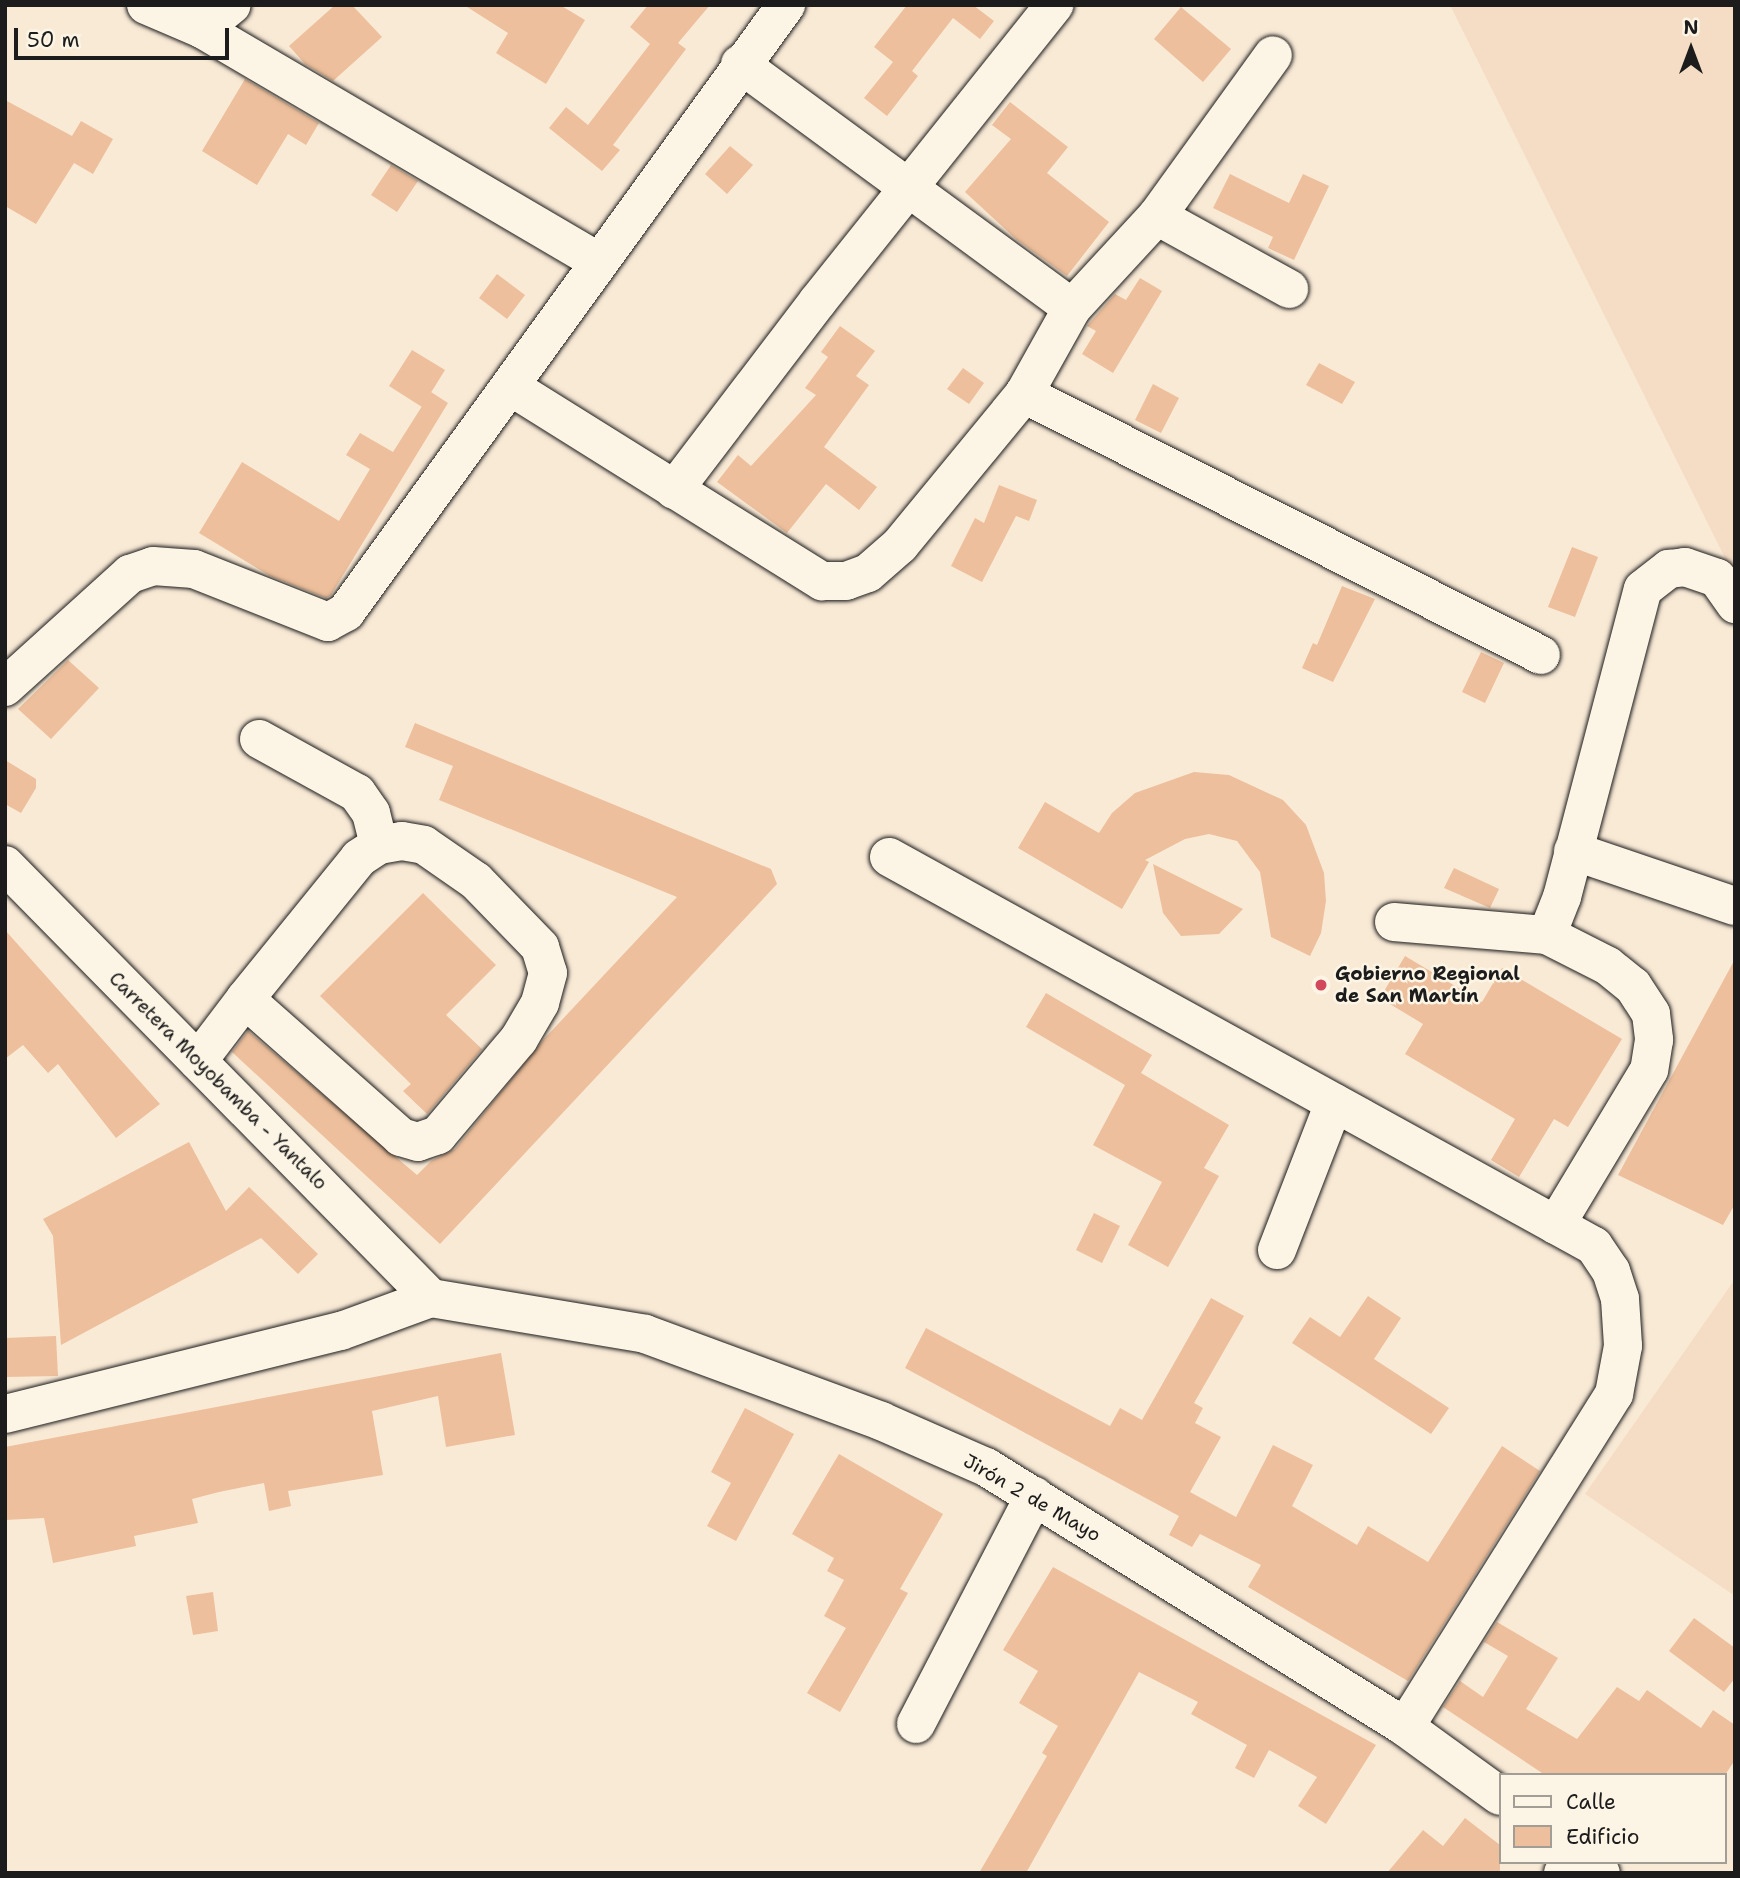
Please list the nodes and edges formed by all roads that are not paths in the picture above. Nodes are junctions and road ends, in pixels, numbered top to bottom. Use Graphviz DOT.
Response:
graph roads {
  1 [pos="146,5"];
  2 [pos="232,5"];
  3 [pos="786,5"];
  4 [pos="1054,5"];
  5 [pos="202,29"];
  6 [pos="1273,55"];
  7 [pos="740,64"];
  8 [pos="908,189"];
  9 [pos="1157,216"];
  10 [pos="599,262"];
  11 [pos="1289,289"];
  12 [pos="1072,308"];
  13 [pos="511,387"];
  14 [pos="1024,394"];
  15 [pos="674,490"];
  16 [pos="1735,604"];
  17 [pos="1541,655"];
  18 [pos="5,687"];
  19 [pos="259,739"];
  20 [pos="379,845"];
  21 [pos="1573,850"];
  22 [pos="889,857"];
  23 [pos="5,866"];
  24 [pos="1735,906"];
  25 [pos="1394,922"];
  26 [pos="1547,935"];
  27 [pos="245,999"];
  28 [pos="198,1061"];
  29 [pos="1335,1103"];
  30 [pos="1556,1225"];
  31 [pos="1277,1250"];
  32 [pos="431,1298"];
  33 [pos="5,1414"];
  34 [pos="1034,1496"];
  35 [pos="916,1724"];
  36 [pos="1405,1727"];
  37 [pos="1498,1795"];
  1 -- 5 [label="street"];
  2 -- 5 [label="street"];
  3 -- 7 [label="street"];
  4 -- 8 [label="street"];
  5 -- 10 [label="street"];
  6 -- 9 [label="street"];
  7 -- 8 [label="street"];
  7 -- 10 [label="street"];
  8 -- 12 [label="street"];
  8 -- 15 [label="street"];
  9 -- 11 [label="street"];
  9 -- 12 [label="street"];
  10 -- 13 [label="street"];
  12 -- 14 [label="street"];
  13 -- 15 [label="street"];
  13 -- 18 [label="street"];
  14 -- 15 [label="street"];
  14 -- 17 [label="street"];
  16 -- 21 [label="street"];
  19 -- 20 [label="street"];
  20 -- 27 [label="street"];
  20 -- 27 [label="street"];
  21 -- 24 [label="street"];
  21 -- 26 [label="street"];
  22 -- 29 [label="street"];
  23 -- 28 [label="street, Carretera Moyobamba - Yantalo"];
  25 -- 26 [label="street"];
  26 -- 30 [label="street"];
  27 -- 28 [label="street"];
  28 -- 32 [label="street, Carretera Moyobamba - Yantalo"];
  29 -- 30 [label="street"];
  29 -- 31 [label="street"];
  30 -- 36 [label="street"];
  32 -- 33 [label="street"];
  32 -- 34 [label="street, Jirón 2 de Mayo"];
  34 -- 35 [label="street"];
  34 -- 36 [label="street, Jirón 2 de Mayo"];
  36 -- 37 [label="street, Jirón 2 de Mayo"];
}
